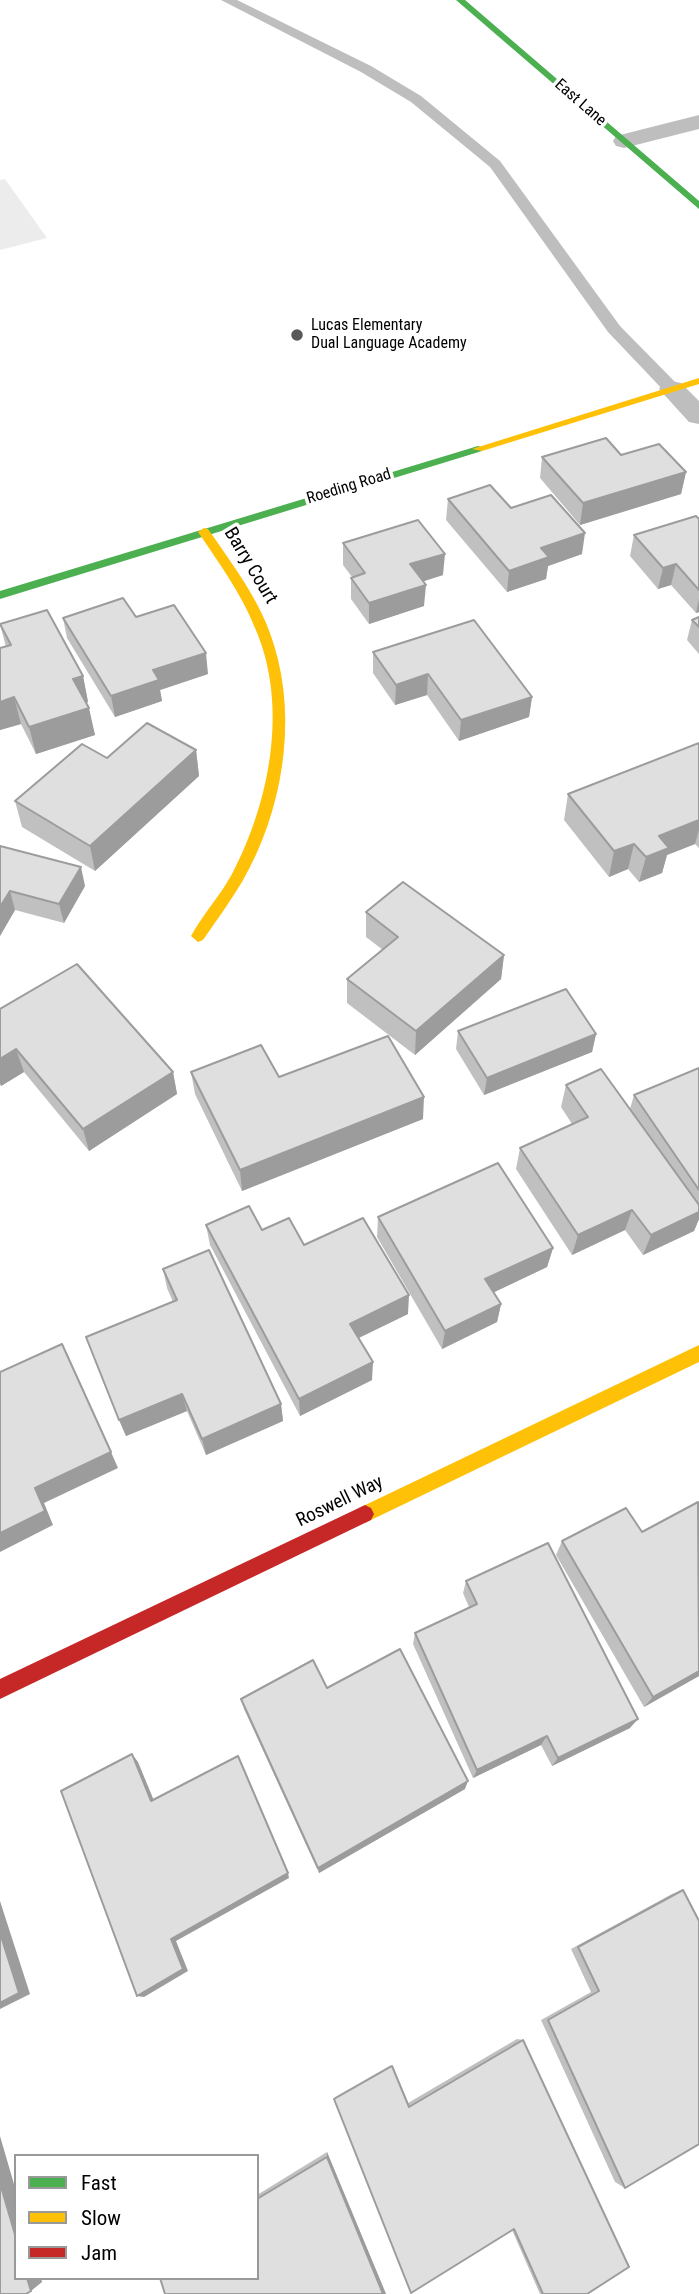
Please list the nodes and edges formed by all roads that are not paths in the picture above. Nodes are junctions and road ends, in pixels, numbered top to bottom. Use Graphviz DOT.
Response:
graph roads {
  1 [pos="227,0"];
  2 [pos="460,0"];
  3 [pos="699,122"];
  4 [pos="624,141"];
  5 [pos="699,206"];
  6 [pos="699,381"];
  7 [pos="673,389"];
  8 [pos="699,416"];
  9 [pos="204,531"];
  10 [pos="0,595"];
  11 [pos="198,936"];
  12 [pos="699,1353"];
  13 [pos="0,1689"];
  1 -- 7 [label="lane"];
  2 -- 4 [label="street, East Lane"];
  3 -- 4 [label="street"];
  4 -- 5 [label="street, East Lane"];
  6 -- 7 [label="street, Roeding Road"];
  7 -- 8 [label="street"];
  7 -- 9 [label="street, Roeding Road"];
  9 -- 10 [label="street, Roeding Road"];
  9 -- 11 [label="street, Barry Court"];
  12 -- 13 [label="street, Roswell Way"];
}
